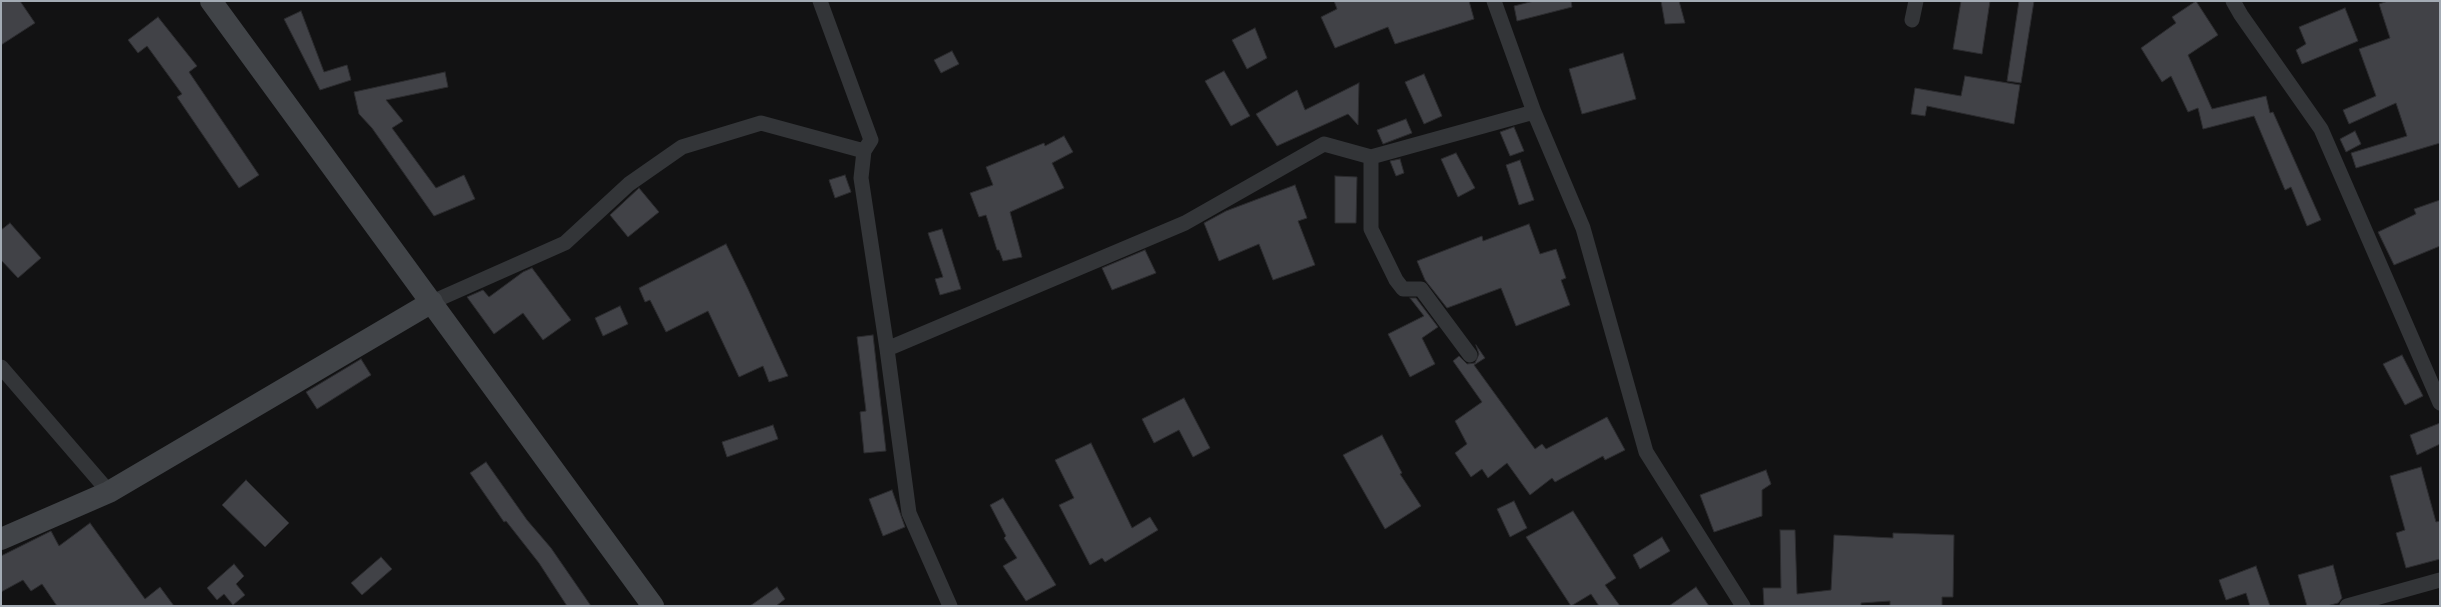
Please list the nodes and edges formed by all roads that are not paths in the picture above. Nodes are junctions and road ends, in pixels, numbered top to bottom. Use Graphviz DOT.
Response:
graph roads {
  1 [pos="211,1"];
  2 [pos="820,1"];
  3 [pos="1494,1"];
  4 [pos="1916,1"];
  5 [pos="2233,1"];
  6 [pos="1912,20"];
  7 [pos="1534,112"];
  8 [pos="864,151"];
  9 [pos="1371,157"];
  10 [pos="432,302"];
  11 [pos="888,349"];
  12 [pos="1470,355"];
  13 [pos="1,367"];
  14 [pos="2440,403"];
  15 [pos="109,492"];
  16 [pos="1,539"];
  17 [pos="2440,580"];
  18 [pos="653,606"];
  19 [pos="950,606"];
  20 [pos="1743,606"];
  21 [pos="2347,606"];
  1 -- 10 [label="main road"];
  2 -- 8 [label="street"];
  3 -- 7 [label="street"];
  4 -- 6 [label="street"];
  5 -- 14 [label="street"];
  7 -- 9 [label="street"];
  7 -- 20 [label="street"];
  8 -- 10 [label="street"];
  8 -- 11 [label="street"];
  9 -- 11 [label="street"];
  9 -- 12 [label="street"];
  10 -- 15 [label="main road"];
  10 -- 18 [label="main road"];
  11 -- 19 [label="street"];
  13 -- 15 [label="street"];
  15 -- 16 [label="main road"];
  17 -- 21 [label="street"];
}
